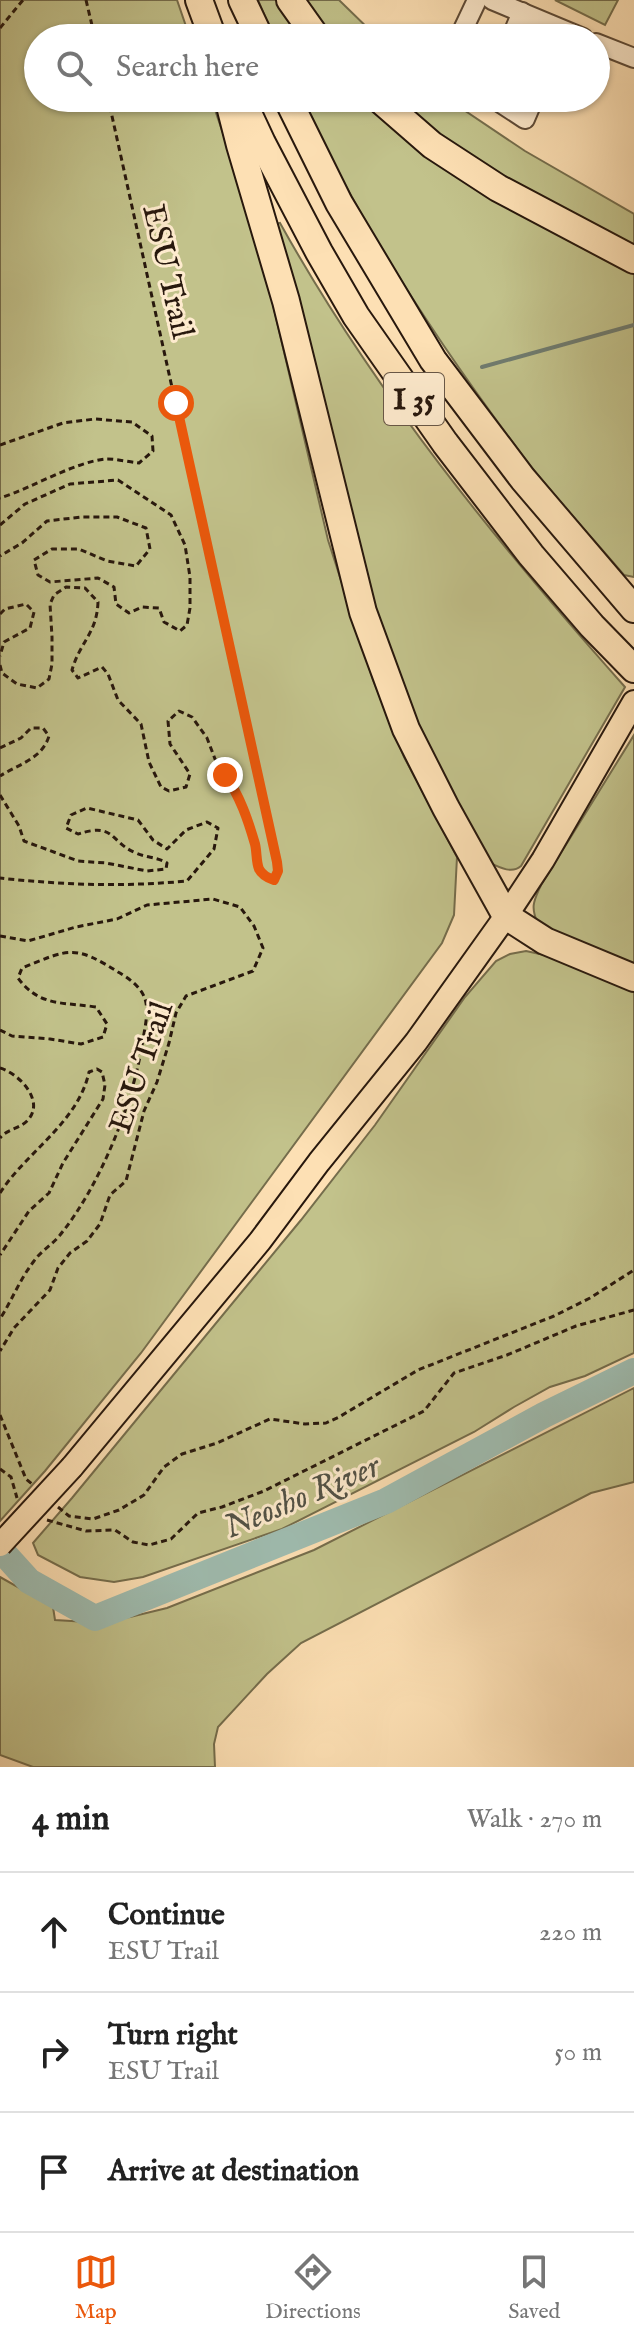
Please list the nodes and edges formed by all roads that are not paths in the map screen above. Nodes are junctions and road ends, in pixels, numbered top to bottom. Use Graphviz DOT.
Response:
graph roads {
  1 [pos="199,0"];
  2 [pos="242,0"];
  3 [pos="290,0"];
  4 [pos="477,0"];
  5 [pos="492,0"];
  6 [pos="522,12"];
  7 [pos="208,24"];
  8 [pos="253,24"];
  9 [pos="307,24"];
  10 [pos="466,24"];
  11 [pos="517,24"];
  12 [pos="543,24"];
  13 [pos="610,49"];
  14 [pos="634,58"];
  15 [pos="232,112"];
  16 [pos="248,112"];
  17 [pos="294,112"];
  18 [pos="394,112"];
  19 [pos="514,112"];
  20 [pos="528,112"];
  21 [pos="634,260"];
  22 [pos="634,609"];
  23 [pos="634,669"];
  24 [pos="634,702"];
  25 [pos="506,916"];
  26 [pos="634,978"];
  27 [pos="0,1545"];
  1 -- 7 [label="highway"];
  2 -- 8 [label="highway"];
  3 -- 9 [label="highway"];
  4 -- 10 [label="street"];
  5 -- 6 [label="street"];
  6 -- 11 [label="street"];
  6 -- 12 [label="street"];
  13 -- 14 [label="street"];
  15 -- 25 [label="highway"];
  16 -- 23 [label="highway, I 35"];
  17 -- 22 [label="highway, I 35"];
  18 -- 21 [label="highway"];
  19 -- 20 [label="street"];
  24 -- 25 [label="main road"];
  25 -- 26 [label="highway"];
  25 -- 27 [label="main road, bridge"];
}
